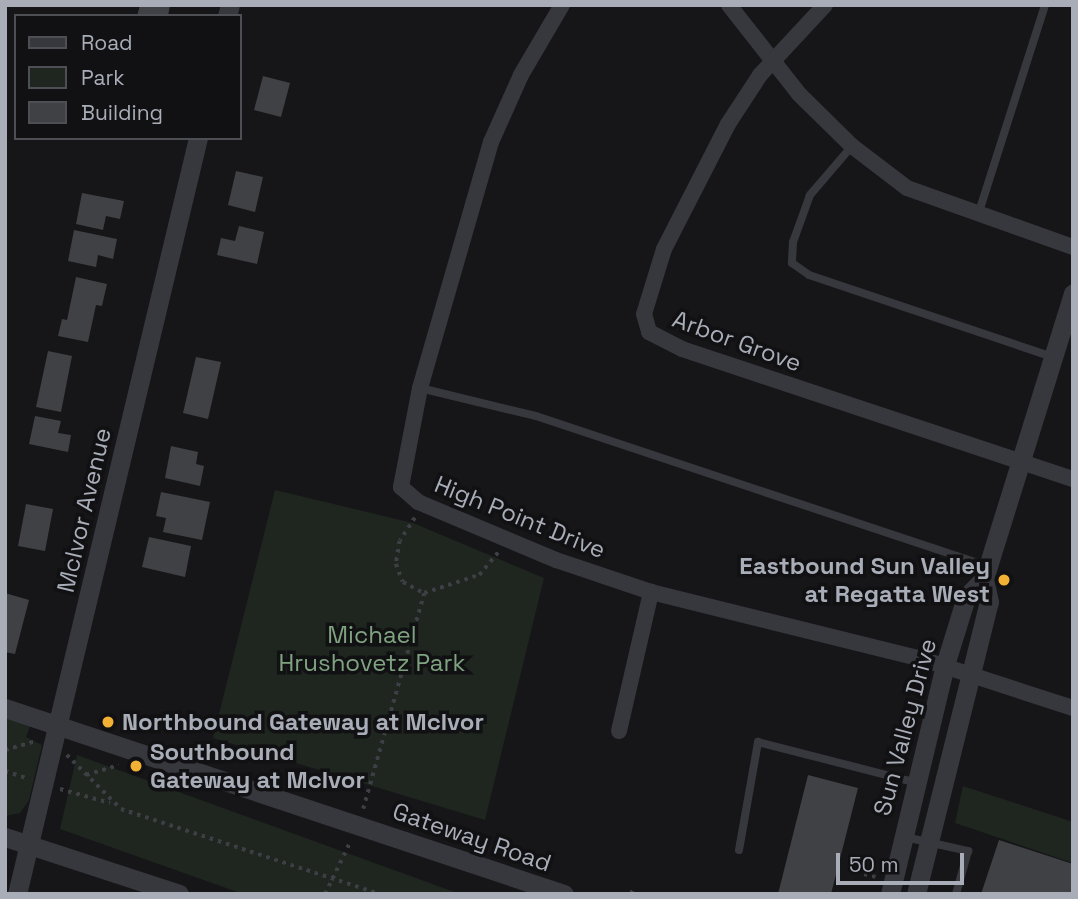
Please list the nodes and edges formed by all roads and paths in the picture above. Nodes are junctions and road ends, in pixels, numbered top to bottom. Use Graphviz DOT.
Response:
graph roads {
  1 [pos="562,5"];
  2 [pos="729,5"];
  3 [pos="825,5"];
  4 [pos="1045,5"];
  5 [pos="772,61"];
  6 [pos="198,140"];
  7 [pos="852,146"];
  8 [pos="978,215"];
  9 [pos="1073,247"];
  10 [pos="1073,293"];
  11 [pos="1052,357"];
  12 [pos="421,388"];
  13 [pos="1020,461"];
  14 [pos="1073,479"];
  15 [pos="422,503"];
  16 [pos="504,538"];
  17 [pos="986,573"];
  18 [pos="651,592"];
  19 [pos="424,593"];
  20 [pos="957,670"];
  21 [pos="5,708"];
  22 [pos="1073,708"];
  23 [pos="58,726"];
  24 [pos="619,731"];
  25 [pos="66,753"];
  26 [pos="124,763"];
  27 [pos="86,775"];
  28 [pos="914,782"];
  29 [pos="358,824"];
  30 [pos="902,836"];
  31 [pos="5,837"];
  32 [pos="928,842"];
  33 [pos="29,845"];
  34 [pos="738,850"];
  35 [pos="864,874"];
  36 [pos="877,877"];
  37 [pos="332,878"];
  38 [pos="633,888"];
  39 [pos="17,894"];
  40 [pos="179,894"];
  41 [pos="325,894"];
  42 [pos="379,894"];
  43 [pos="564,894"];
  44 [pos="631,894"];
  45 [pos="890,894"];
  46 [pos="916,894"];
  47 [pos="956,894"];
  1 -- 12 [label="street, High Point Drive"];
  2 -- 5 [label="street"];
  3 -- 5 [label="street"];
  4 -- 8 [label="lane"];
  5 -- 7 [label="street"];
  5 -- 13 [label="street, Arbor Grove"];
  6 -- 23 [label="street, McIvor Avenue"];
  7 -- 8 [label="street"];
  7 -- 11 [label="lane"];
  8 -- 9 [label="street"];
  10 -- 11 [label="street, Sun Valley Drive"];
  11 -- 13 [label="street, Sun Valley Drive"];
  12 -- 15 [label="street, High Point Drive"];
  12 -- 17 [label="lane"];
  13 -- 14 [label="street"];
  13 -- 17 [label="street, Sun Valley Drive"];
  15 -- 16 [label="street, High Point Drive"];
  15 -- 19 [label="path"];
  16 -- 18 [label="street, High Point Drive"];
  16 -- 19 [label="path"];
  17 -- 20 [label="street, Sun Valley Drive"];
  17 -- 20 [label="street, Sun Valley Drive"];
  18 -- 20 [label="street, High Point Drive"];
  18 -- 24 [label="street"];
  19 -- 29 [label="path"];
  20 -- 22 [label="street, High Point Drive"];
  20 -- 28 [label="street, Sun Valley Drive"];
  20 -- 32 [label="street, Sun Valley Drive"];
  21 -- 23 [label="street, Gateway Road"];
  23 -- 29 [label="street, Gateway Road"];
  23 -- 33 [label="street, McIvor Avenue"];
  25 -- 27 [label="path"];
  26 -- 27 [label="path"];
  27 -- 37 [label="path"];
  28 -- 30 [label="street, Sun Valley Drive"];
  28 -- 34 [label="lane"];
  29 -- 37 [label="path"];
  29 -- 43 [label="street, Gateway Road"];
  30 -- 32 [label="lane"];
  30 -- 45 [label="street, Sun Valley Drive"];
  31 -- 33 [label="street"];
  32 -- 46 [label="street, Sun Valley Drive"];
  32 -- 47 [label="lane"];
  33 -- 39 [label="street, McIvor Avenue"];
  33 -- 40 [label="street"];
  35 -- 36 [label="path"];
  37 -- 41 [label="path"];
  37 -- 42 [label="path"];
  38 -- 44 [label="path"];
}
